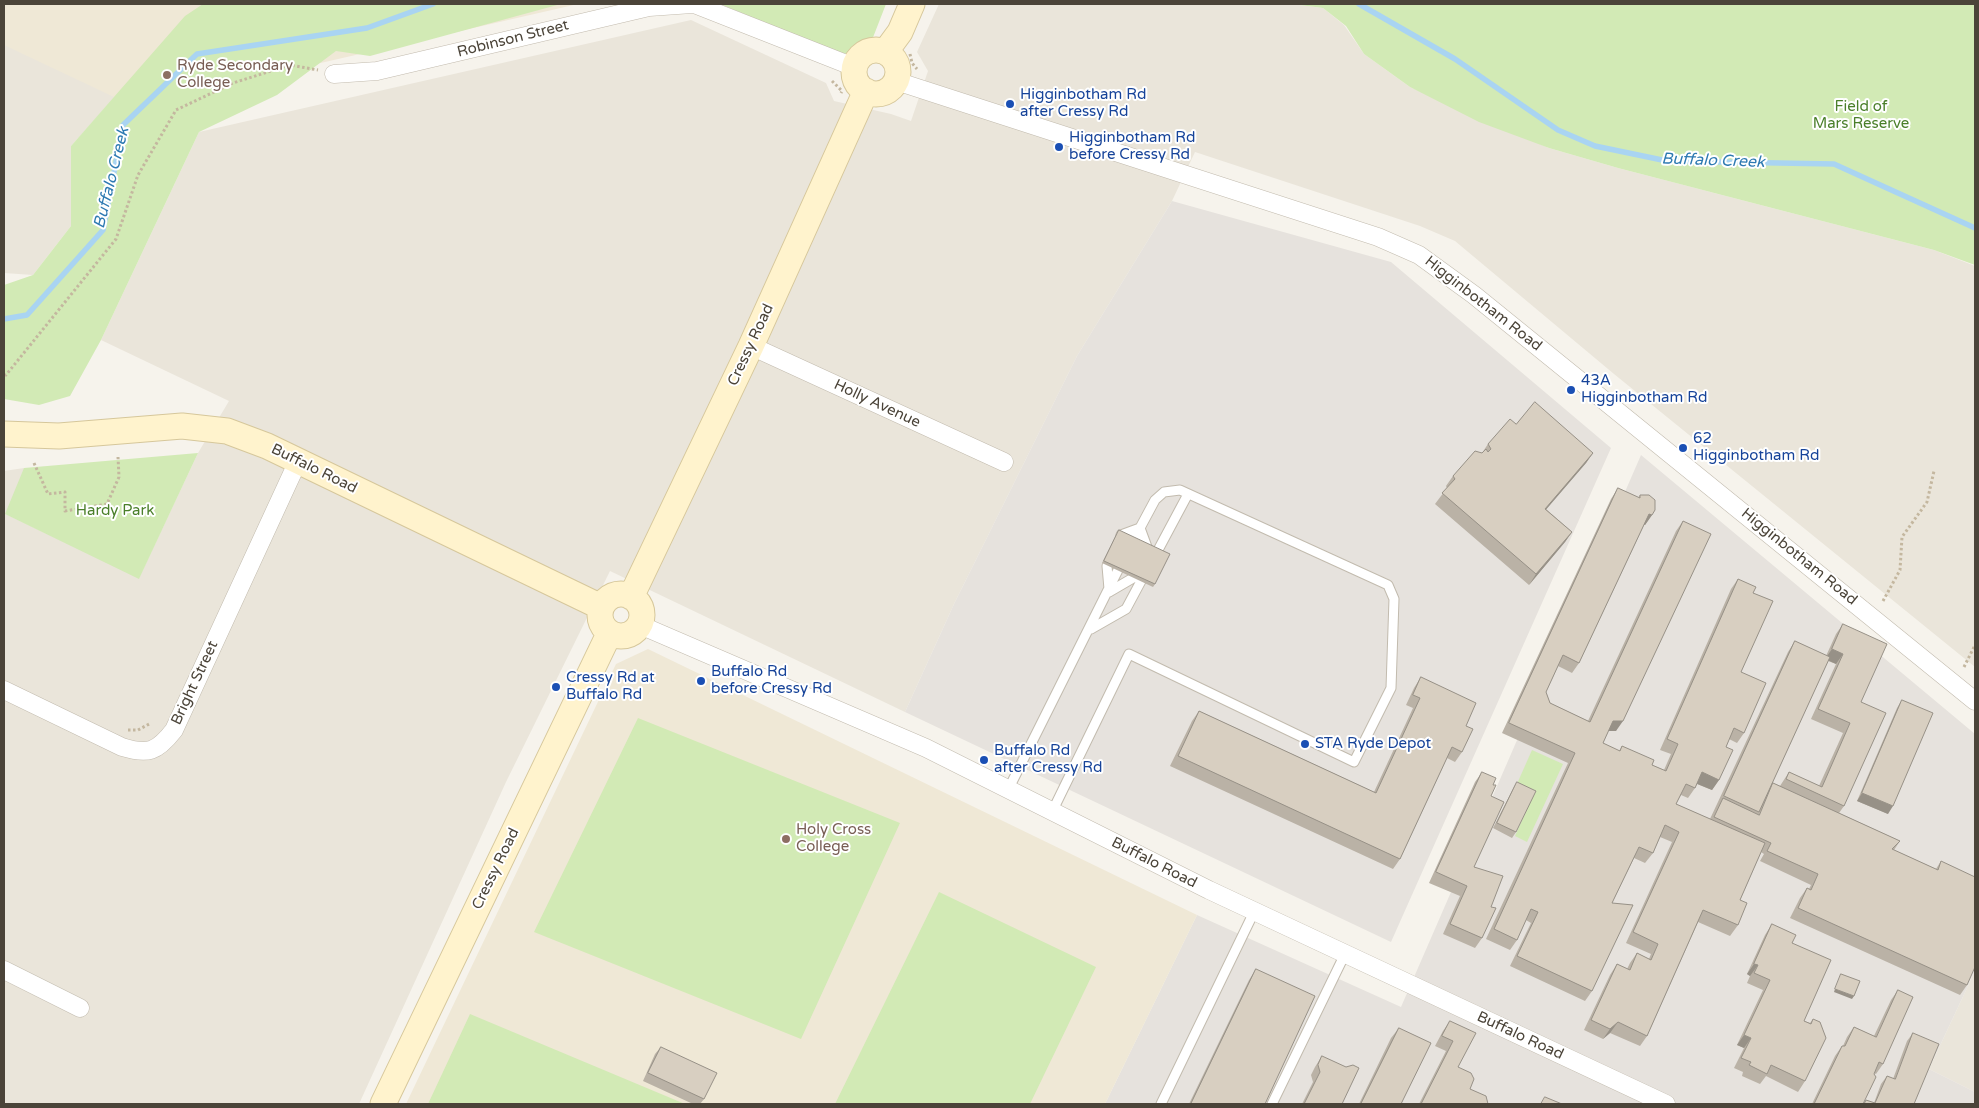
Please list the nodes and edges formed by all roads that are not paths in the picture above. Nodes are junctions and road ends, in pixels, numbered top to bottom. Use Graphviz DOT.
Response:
graph roads {
  1 [pos="693,4"];
  2 [pos="912,4"];
  3 [pos="886,52"];
  4 [pos="854,67"];
  5 [pos="334,74"];
  6 [pos="896,81"];
  7 [pos="866,91"];
  8 [pos="751,346"];
  9 [pos="4,434"];
  10 [pos="298,461"];
  11 [pos="1004,462"];
  12 [pos="1188,494"];
  13 [pos="1140,528"];
  14 [pos="1122,535"];
  15 [pos="1134,541"];
  16 [pos="1147,547"];
  17 [pos="1157,552"];
  18 [pos="1107,566"];
  19 [pos="1118,570"];
  20 [pos="1109,592"];
  21 [pos="631,597"];
  22 [pos="601,607"];
  23 [pos="640,625"];
  24 [pos="1091,629"];
  25 [pos="609,634"];
  26 [pos="4,690"];
  27 [pos="1975,701"];
  28 [pos="1008,790"];
  29 [pos="1052,812"];
  30 [pos="1254,912"];
  31 [pos="1344,954"];
  32 [pos="4,970"];
  33 [pos="80,1008"];
  34 [pos="383,1104"];
  35 [pos="1162,1104"];
  36 [pos="1272,1104"];
  37 [pos="1666,1104"];
  1 -- 4 [label="street, Robinson Street"];
  1 -- 5 [label="street, Robinson Street"];
  2 -- 3 [label="street"];
  3 -- 4 [label="street"];
  3 -- 6 [label="street"];
  4 -- 7 [label="street"];
  6 -- 7 [label="street"];
  6 -- 27 [label="street, Higginbotham Road"];
  7 -- 8 [label="street, Cressy Road"];
  8 -- 11 [label="street, Holly Avenue"];
  8 -- 21 [label="street, Cressy Road"];
  9 -- 10 [label="street, Buffalo Road"];
  10 -- 22 [label="street, Buffalo Road"];
  10 -- 26 [label="street, Bright Street"];
  12 -- 13 [label="lane"];
  12 -- 17 [label="lane"];
  12 -- 29 [label="lane"];
  13 -- 14 [label="lane"];
  13 -- 15 [label="lane"];
  13 -- 16 [label="lane"];
  18 -- 20 [label="lane"];
  19 -- 20 [label="lane"];
  20 -- 24 [label="lane"];
  20 -- 24 [label="lane"];
  21 -- 22 [label="street"];
  21 -- 23 [label="street"];
  22 -- 25 [label="street"];
  23 -- 25 [label="street"];
  23 -- 28 [label="street, Buffalo Road"];
  24 -- 28 [label="lane"];
  25 -- 34 [label="street, Cressy Road"];
  28 -- 29 [label="street, Buffalo Road"];
  29 -- 30 [label="street, Buffalo Road"];
  30 -- 31 [label="street, Buffalo Road"];
  30 -- 35 [label="lane"];
  31 -- 36 [label="lane"];
  31 -- 37 [label="street, Buffalo Road"];
  32 -- 33 [label="street"];
}
